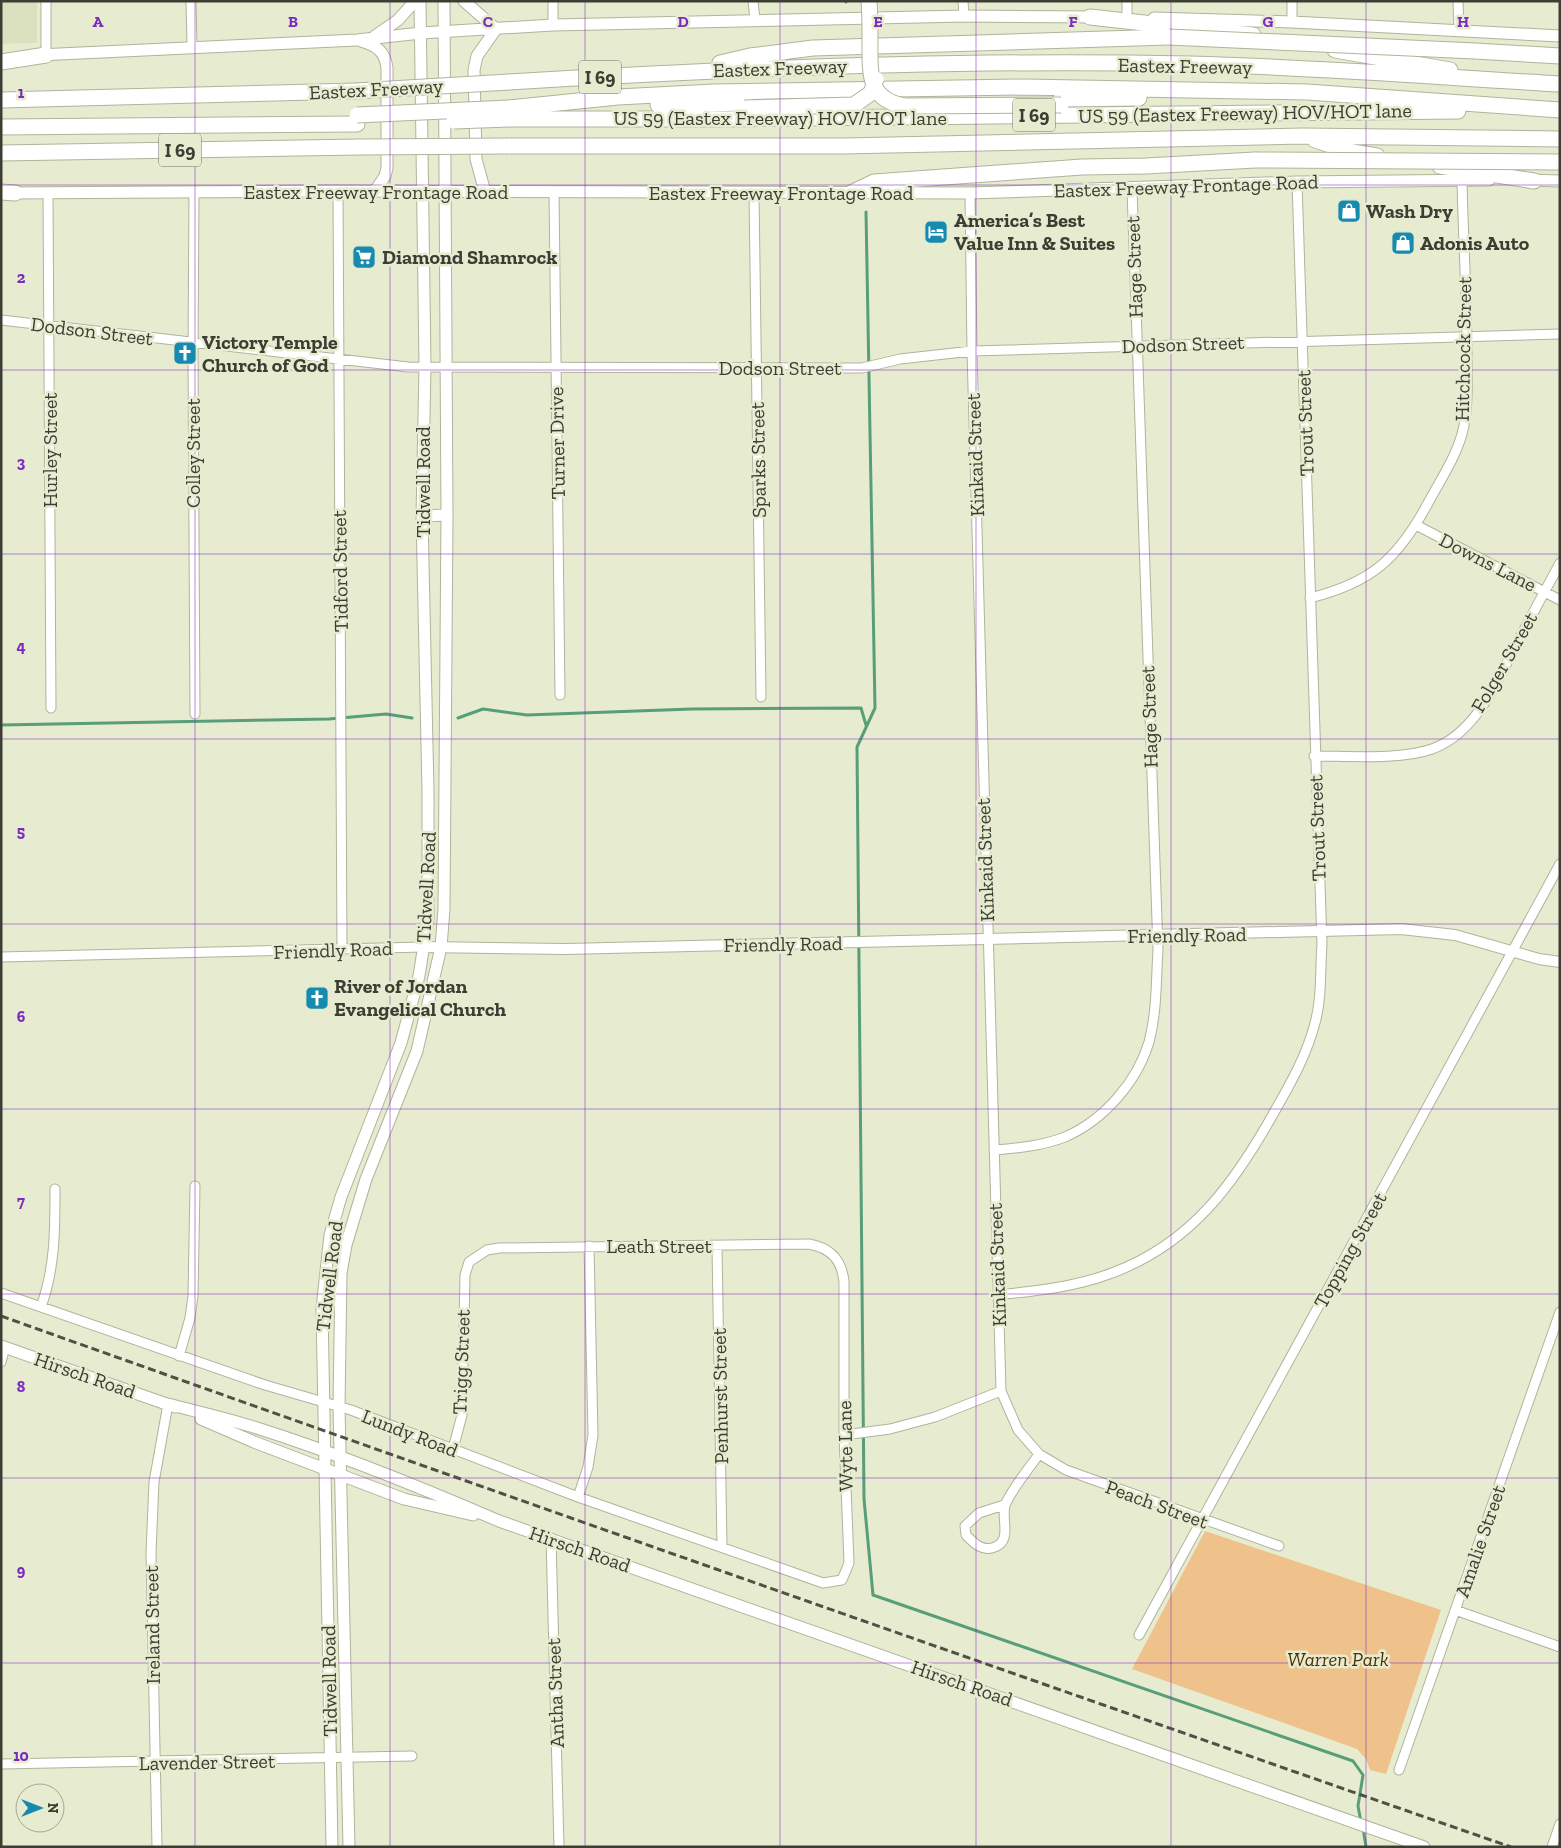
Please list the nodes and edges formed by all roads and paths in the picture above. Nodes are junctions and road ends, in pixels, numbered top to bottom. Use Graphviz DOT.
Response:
graph roads {
  1 [pos="46,1"];
  2 [pos="191,1"];
  3 [pos="416,1"];
  4 [pos="420,1"];
  5 [pos="444,1"];
  6 [pos="464,1"];
  7 [pos="553,1"];
  8 [pos="753,1"];
  9 [pos="869,1"];
  10 [pos="876,1"];
  11 [pos="963,1"];
  12 [pos="1127,1"];
  13 [pos="1292,1"];
  14 [pos="1458,1"];
  15 [pos="964,16"];
  16 [pos="1090,17"];
  17 [pos="1127,17"];
  18 [pos="755,19"];
  19 [pos="1292,22"];
  20 [pos="553,25"];
  21 [pos="496,29"];
  22 [pos="1459,30"];
  23 [pos="445,31"];
  24 [pos="421,33"];
  25 [pos="1560,36"];
  26 [pos="372,37"];
  27 [pos="358,40"];
  28 [pos="192,46"];
  29 [pos="46,54"];
  30 [pos="1560,56"];
  31 [pos="1,57"];
  32 [pos="1,62"];
  33 [pos="874,67"];
  34 [pos="692,71"];
  35 [pos="1513,81"];
  36 [pos="1560,84"];
  37 [pos="874,86"];
  38 [pos="1,100"];
  39 [pos="1435,100"];
  40 [pos="1061,102"];
  41 [pos="745,105"];
  42 [pos="1464,110"];
  43 [pos="1560,111"];
  44 [pos="509,114"];
  45 [pos="1,127"];
  46 [pos="1302,136"];
  47 [pos="1560,139"];
  48 [pos="1,153"];
  49 [pos="1560,162"];
  50 [pos="1462,179"];
  51 [pos="1534,180"];
  52 [pos="1560,181"];
  53 [pos="1297,182"];
  54 [pos="1132,189"];
  55 [pos="338,191"];
  56 [pos="374,191"];
  57 [pos="422,191"];
  58 [pos="194,192"];
  59 [pos="446,192"];
  60 [pos="485,192"];
  61 [pos="554,192"];
  62 [pos="754,192"];
  63 [pos="6,193"];
  64 [pos="48,193"];
  65 [pos="851,193"];
  66 [pos="970,193"];
  67 [pos="1,320"];
  68 [pos="49,325"];
  69 [pos="1560,334"];
  70 [pos="1467,336"];
  71 [pos="1302,340"];
  72 [pos="193,344"];
  73 [pos="1137,345"];
  74 [pos="972,351"];
  75 [pos="338,359"];
  76 [pos="424,367"];
  77 [pos="756,367"];
  78 [pos="446,368"];
  79 [pos="556,368"];
  80 [pos="447,515"];
  81 [pos="422,516"];
  82 [pos="1416,525"];
  83 [pos="1560,563"];
  84 [pos="1544,591"];
  85 [pos="1310,598"];
  86 [pos="1560,600"];
  87 [pos="560,695"];
  88 [pos="761,697"];
  89 [pos="51,708"];
  90 [pos="195,714"];
  91 [pos="1314,756"];
  92 [pos="428,790"];
  93 [pos="444,790"];
  94 [pos="1560,864"];
  95 [pos="1321,932"];
  96 [pos="1157,936"];
  97 [pos="988,940"];
  98 [pos="441,947"];
  99 [pos="424,948"];
  100 [pos="342,950"];
  101 [pos="1514,952"];
  102 [pos="1,957"];
  103 [pos="1560,962"];
  104 [pos="381,1099"];
  105 [pos="394,1105"];
  106 [pos="994,1150"];
  107 [pos="195,1186"];
  108 [pos="55,1189"];
  109 [pos="330,1241"];
  110 [pos="346,1245"];
  111 [pos="589,1246"];
  112 [pos="718,1246"];
  113 [pos="465,1275"];
  114 [pos="844,1284"];
  115 [pos="1,1293"];
  116 [pos="997,1296"];
  117 [pos="41,1307"];
  118 [pos="1560,1312"];
  119 [pos="3,1346"];
  120 [pos="179,1356"];
  121 [pos="1,1362"];
  122 [pos="1001,1391"];
  123 [pos="322,1402"];
  124 [pos="168,1404"];
  125 [pos="339,1407"];
  126 [pos="844,1435"];
  127 [pos="453,1449"];
  128 [pos="325,1450"];
  129 [pos="1039,1454"];
  130 [pos="341,1456"];
  131 [pos="325,1469"];
  132 [pos="341,1476"];
  133 [pos="578,1497"];
  134 [pos="1004,1505"];
  135 [pos="499,1520"];
  136 [pos="1202,1521"];
  137 [pos="550,1538"];
  138 [pos="1279,1546"];
  139 [pos="722,1547"];
  140 [pos="817,1580"];
  141 [pos="1456,1610"];
  142 [pos="1139,1635"];
  143 [pos="328,1640"];
  144 [pos="345,1640"];
  145 [pos="1560,1647"];
  146 [pos="412,1756"];
  147 [pos="348,1759"];
  148 [pos="330,1760"];
  149 [pos="155,1762"];
  150 [pos="1,1764"];
  151 [pos="1399,1770"];
  152 [pos="1560,1824"];
  153 [pos="157,1847"];
  154 [pos="332,1847"];
  155 [pos="349,1847"];
  156 [pos="559,1847"];
  157 [pos="1424,1847"];
  158 [pos="1552,1847"];
  1 -- 29 [label="street"];
  2 -- 28 [label="street"];
  3 -- 26 [label="main road"];
  4 -- 24 [label="main road, Tidwell Road"];
  5 -- 23 [label="main road, Tidwell Road"];
  6 -- 21 [label="main road"];
  7 -- 20 [label="street"];
  8 -- 18 [label="street"];
  9 -- 33 [label="highway, bridge"];
  10 -- 33 [label="highway"];
  11 -- 15 [label="street"];
  12 -- 17 [label="street"];
  13 -- 19 [label="street"];
  14 -- 22 [label="street"];
  15 -- 16 [label="main road"];
  15 -- 18 [label="main road"];
  16 -- 17 [label="main road"];
  16 -- 35 [label="highway"];
  17 -- 19 [label="main road"];
  18 -- 20 [label="main road"];
  19 -- 22 [label="main road"];
  20 -- 21 [label="main road"];
  21 -- 23 [label="main road"];
  21 -- 60 [label="main road"];
  22 -- 25 [label="main road"];
  23 -- 24 [label="main road"];
  23 -- 59 [label="main road, Tidwell Road"];
  24 -- 26 [label="main road"];
  24 -- 57 [label="main road, Tidwell Road"];
  26 -- 27 [label="main road"];
  27 -- 28 [label="main road"];
  27 -- 56 [label="main road"];
  28 -- 29 [label="main road"];
  29 -- 31 [label="main road"];
  29 -- 32 [label="highway"];
  30 -- 34 [label="highway, bridge"];
  33 -- 37 [label="highway, bridge"];
  33 -- 40 [label="highway"];
  33 -- 41 [label="highway"];
  34 -- 35 [label="highway, Eastex Freeway / I 69"];
  34 -- 38 [label="highway, Eastex Freeway / I 69, bridge"];
  35 -- 36 [label="highway, Eastex Freeway / I 69"];
  37 -- 40 [label="highway, bridge"];
  37 -- 41 [label="highway, bridge"];
  39 -- 40 [label="highway"];
  39 -- 43 [label="highway, Eastex Freeway"];
  39 -- 44 [label="highway, Eastex Freeway"];
  40 -- 42 [label="highway"];
  41 -- 44 [label="highway"];
  42 -- 43 [label="highway, US 59 (Eastex Freeway) HOV/HOT lane / I 69"];
  42 -- 44 [label="highway, US 59 (Eastex Freeway) HOV/HOT lane / I 69"];
  44 -- 45 [label="highway, Eastex Freeway / I 69, bridge"];
  46 -- 47 [label="highway, I 69"];
  46 -- 48 [label="highway, I 69, bridge"];
  46 -- 51 [label="highway"];
  49 -- 65 [label="highway, bridge"];
  50 -- 51 [label="main road, Eastex Freeway Frontage Road"];
  50 -- 53 [label="main road, Eastex Freeway Frontage Road"];
  50 -- 70 [label="street, Hitchcock Street"];
  51 -- 52 [label="main road, Eastex Freeway Frontage Road"];
  53 -- 54 [label="main road, Eastex Freeway Frontage Road"];
  53 -- 71 [label="street, Trout Street"];
  54 -- 66 [label="main road, Eastex Freeway Frontage Road"];
  54 -- 73 [label="street, Hage Street"];
  55 -- 56 [label="main road, Eastex Freeway Frontage Road"];
  55 -- 58 [label="main road, Eastex Freeway Frontage Road"];
  55 -- 75 [label="street, Tidford Street"];
  56 -- 57 [label="main road, Eastex Freeway Frontage Road"];
  57 -- 59 [label="main road, Eastex Freeway Frontage Road"];
  57 -- 76 [label="main road, Tidwell Road"];
  58 -- 64 [label="main road, Eastex Freeway Frontage Road"];
  58 -- 72 [label="street, Colley Street"];
  59 -- 60 [label="main road, Eastex Freeway Frontage Road"];
  59 -- 78 [label="main road, Tidwell Road"];
  60 -- 61 [label="main road, Eastex Freeway Frontage Road"];
  61 -- 62 [label="main road, Eastex Freeway Frontage Road"];
  61 -- 79 [label="street, Turner Drive"];
  62 -- 65 [label="main road, Eastex Freeway Frontage Road"];
  62 -- 77 [label="street, Sparks Street"];
  63 -- 64 [label="main road, Eastex Freeway Frontage Road"];
  64 -- 68 [label="street, Hurley Street"];
  65 -- 66 [label="main road, Eastex Freeway Frontage Road"];
  66 -- 74 [label="street, Kinkaid Street"];
  67 -- 68 [label="street, Dodson Street"];
  68 -- 72 [label="street, Dodson Street"];
  68 -- 89 [label="street, Hurley Street"];
  69 -- 70 [label="street, Dodson Street"];
  70 -- 71 [label="street, Dodson Street"];
  70 -- 82 [label="street, Hitchcock Street"];
  71 -- 73 [label="street, Dodson Street"];
  71 -- 85 [label="street, Trout Street"];
  72 -- 75 [label="street, Dodson Street"];
  72 -- 90 [label="street, Colley Street"];
  73 -- 74 [label="street, Dodson Street"];
  73 -- 96 [label="street, Hage Street"];
  74 -- 77 [label="street, Dodson Street"];
  74 -- 97 [label="street, Kinkaid Street"];
  75 -- 76 [label="street, Dodson Street"];
  75 -- 100 [label="street, Tidford Street"];
  76 -- 78 [label="street, Dodson Street"];
  76 -- 81 [label="main road, Tidwell Road"];
  77 -- 79 [label="street, Dodson Street"];
  77 -- 88 [label="street, Sparks Street"];
  78 -- 79 [label="street, Dodson Street"];
  78 -- 80 [label="main road, Tidwell Road"];
  79 -- 87 [label="street, Turner Drive"];
  80 -- 81 [label="main road"];
  80 -- 93 [label="main road, Tidwell Road"];
  81 -- 92 [label="main road, Tidwell Road"];
  82 -- 84 [label="street, Downs Lane"];
  82 -- 85 [label="street, Hitchcock Street"];
  83 -- 84 [label="street, Folger Street"];
  84 -- 86 [label="street, Downs Lane"];
  84 -- 91 [label="street, Folger Street"];
  85 -- 91 [label="street, Trout Street"];
  91 -- 95 [label="street, Trout Street"];
  92 -- 93 [label="main road"];
  92 -- 99 [label="main road, Tidwell Road"];
  93 -- 98 [label="main road, Tidwell Road"];
  94 -- 101 [label="street, Topping Street"];
  95 -- 96 [label="street, Friendly Road"];
  95 -- 101 [label="street, Friendly Road"];
  95 -- 116 [label="street, Trout Street"];
  96 -- 97 [label="street, Friendly Road"];
  96 -- 106 [label="street, Hage Street"];
  97 -- 98 [label="street, Friendly Road"];
  97 -- 106 [label="street, Kinkaid Street"];
  98 -- 99 [label="street, Friendly Road"];
  98 -- 105 [label="main road, Tidwell Road"];
  99 -- 100 [label="street, Friendly Road"];
  99 -- 104 [label="main road, Tidwell Road"];
  100 -- 102 [label="street, Friendly Road"];
  101 -- 103 [label="street, Friendly Road"];
  101 -- 136 [label="street, Topping Street"];
  104 -- 105 [label="main road"];
  104 -- 109 [label="main road, Tidwell Road"];
  105 -- 110 [label="main road, Tidwell Road"];
  106 -- 116 [label="street, Kinkaid Street"];
  107 -- 120 [label="street"];
  108 -- 117 [label="street"];
  109 -- 110 [label="main road"];
  109 -- 123 [label="main road, Tidwell Road"];
  110 -- 125 [label="main road, Tidwell Road"];
  111 -- 112 [label="street, Leath Street"];
  111 -- 113 [label="street, Leath Street"];
  111 -- 133 [label="street"];
  112 -- 114 [label="street, Leath Street"];
  112 -- 139 [label="street, Penhurst Street"];
  113 -- 127 [label="street, Trigg Street"];
  114 -- 126 [label="street, Wyte Lane"];
  115 -- 117 [label="street, Lundy Road"];
  116 -- 122 [label="street, Kinkaid Street"];
  117 -- 120 [label="street, Lundy Road"];
  118 -- 141 [label="street, Amalie Street"];
  119 -- 121 [label="street"];
  119 -- 124 [label="main road, Hirsch Road"];
  120 -- 123 [label="street, Lundy Road"];
  122 -- 126 [label="street"];
  122 -- 129 [label="street, Kinkaid Street"];
  123 -- 125 [label="street, Lundy Road"];
  123 -- 128 [label="main road, Tidwell Road"];
  124 -- 128 [label="main road, Hirsch Road"];
  124 -- 131 [label="main road, Hirsch Road"];
  124 -- 149 [label="street, Ireland Street"];
  125 -- 127 [label="street, Lundy Road"];
  125 -- 130 [label="main road, Tidwell Road"];
  126 -- 140 [label="street, Wyte Lane"];
  127 -- 133 [label="street, Lundy Road"];
  128 -- 130 [label="main road, Hirsch Road"];
  128 -- 131 [label="main road, Tidwell Road"];
  129 -- 134 [label="street"];
  129 -- 136 [label="street, Peach Street"];
  130 -- 132 [label="main road, Tidwell Road"];
  130 -- 135 [label="main road, Hirsch Road"];
  131 -- 132 [label="main road, Hirsch Road"];
  131 -- 143 [label="main road, Tidwell Road"];
  132 -- 135 [label="main road, Hirsch Road"];
  132 -- 144 [label="main road, Tidwell Road"];
  133 -- 139 [label="street, Lundy Road"];
  134 -- 134 [label="street"];
  135 -- 137 [label="main road, Hirsch Road"];
  136 -- 138 [label="street, Peach Street"];
  136 -- 142 [label="street, Topping Street"];
  137 -- 156 [label="street, Antha Street"];
  137 -- 157 [label="main road, Hirsch Road"];
  139 -- 140 [label="street, Lundy Road"];
  141 -- 145 [label="street"];
  141 -- 151 [label="street, Amalie Street"];
  143 -- 144 [label="main road"];
  143 -- 148 [label="main road, Tidwell Road"];
  144 -- 147 [label="main road, Tidwell Road"];
  146 -- 147 [label="street, Lavender Street"];
  147 -- 148 [label="street, Lavender Street"];
  147 -- 155 [label="main road, Tidwell Road"];
  148 -- 149 [label="street, Lavender Street"];
  148 -- 154 [label="main road, Tidwell Road"];
  149 -- 150 [label="street, Lavender Street"];
  149 -- 153 [label="street, Ireland Street"];
  152 -- 158 [label="street"];
}
